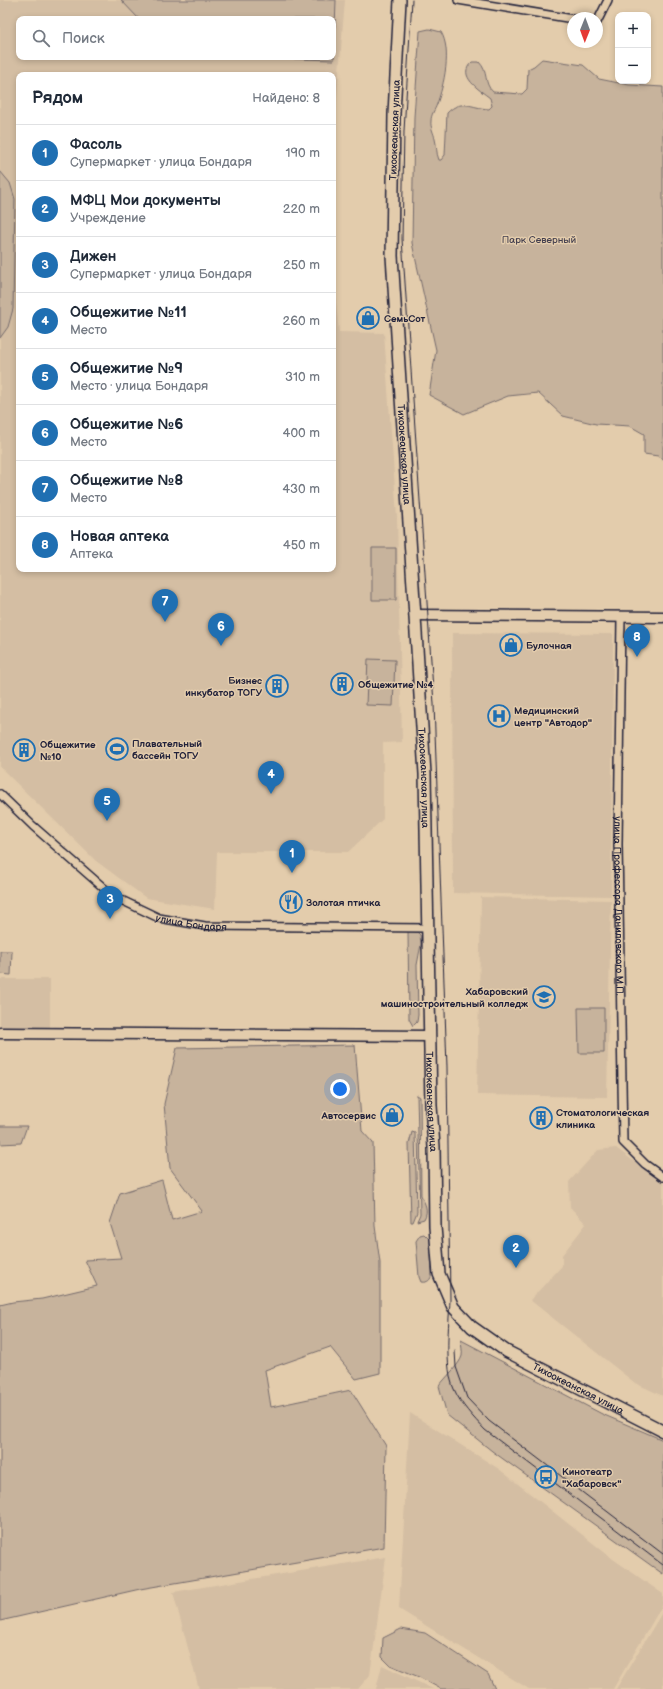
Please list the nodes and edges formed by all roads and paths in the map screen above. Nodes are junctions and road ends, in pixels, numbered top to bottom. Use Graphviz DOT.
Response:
graph roads {
  1 [pos="400,0"];
  2 [pos="458,0"];
  3 [pos="608,0"];
  4 [pos="602,12"];
  5 [pos="567,18"];
  6 [pos="415,615"];
  7 [pos="621,617"];
  8 [pos="663,617"];
  9 [pos="0,794"];
  10 [pos="428,928"];
  11 [pos="0,1033"];
  12 [pos="430,1036"];
  13 [pos="663,1177"];
  14 [pos="663,1431"];
  1 -- 6 [label="main road, Тихоокеанская улица"];
  2 -- 5 [label="street"];
  3 -- 4 [label="street"];
  6 -- 7 [label="main road"];
  6 -- 10 [label="main road, Тихоокеанская улица"];
  7 -- 8 [label="main road"];
  7 -- 13 [label="street, улица Профессора Даниловского М.П."];
  9 -- 10 [label="street, улица Бондаря"];
  10 -- 12 [label="main road, Тихоокеанская улица"];
  11 -- 12 [label="main road"];
  12 -- 14 [label="main road, Тихоокеанская улица"];
}
